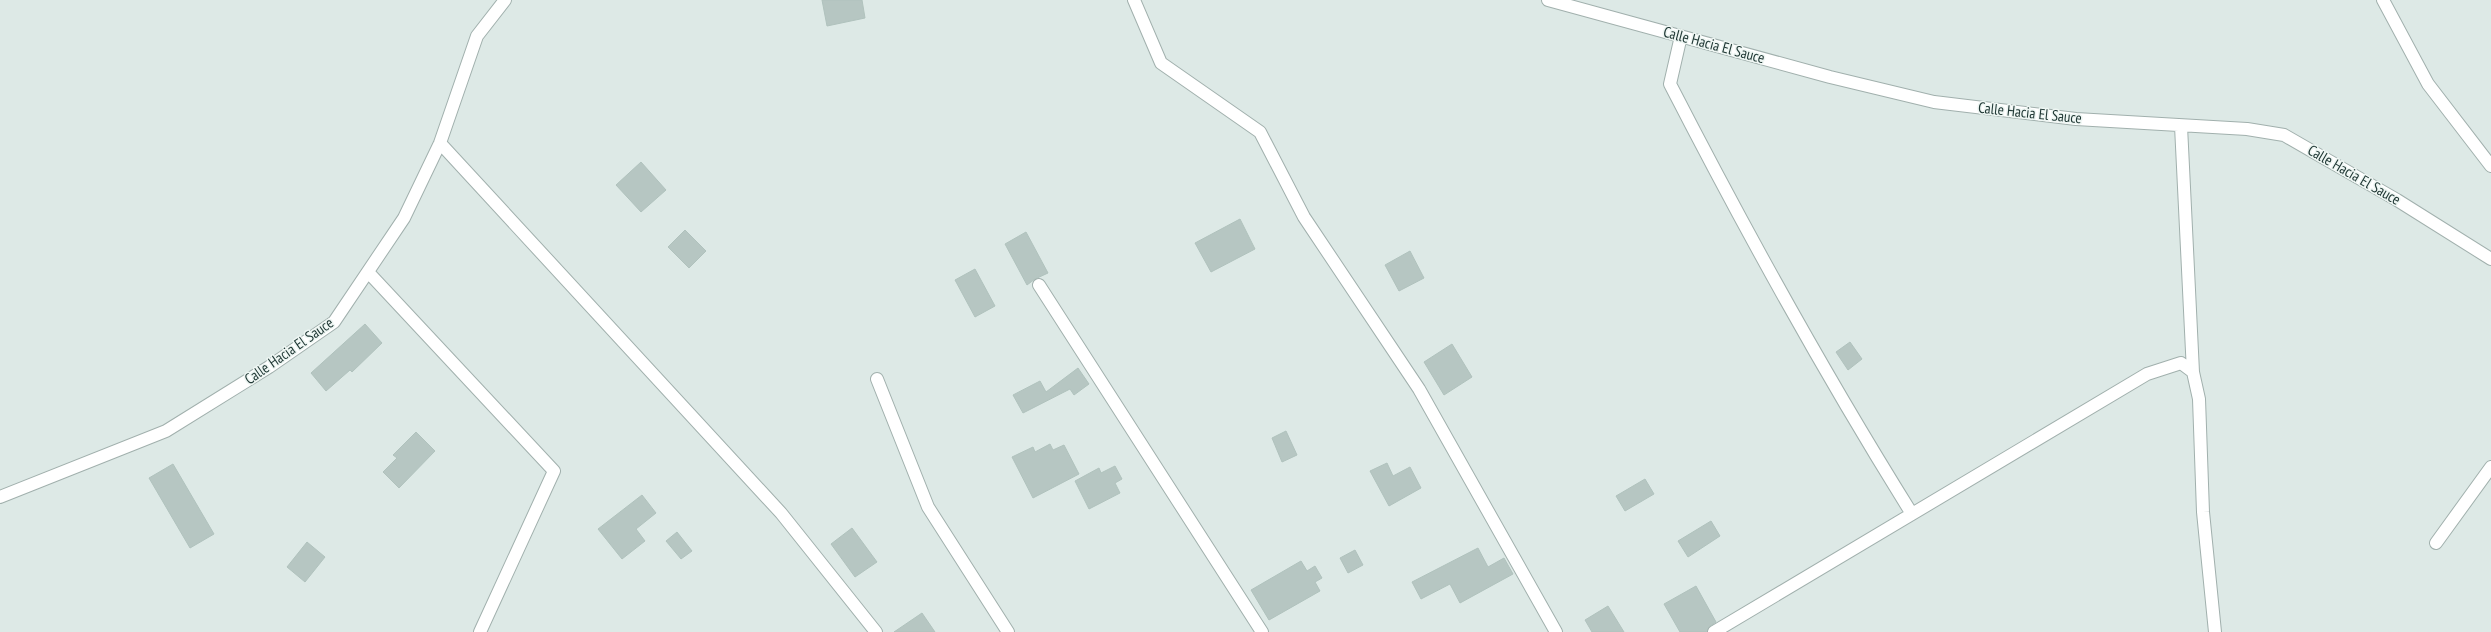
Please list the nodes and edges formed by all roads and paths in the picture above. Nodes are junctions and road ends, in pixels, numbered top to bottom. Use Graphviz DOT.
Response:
graph roads {
  1 [pos="505,0"];
  2 [pos="1134,0"];
  3 [pos="1548,0"];
  4 [pos="2383,0"];
  5 [pos="1681,36"];
  6 [pos="2181,126"];
  7 [pos="440,142"];
  8 [pos="2491,166"];
  9 [pos="2491,259"];
  10 [pos="368,272"];
  11 [pos="1039,286"];
  12 [pos="2193,372"];
  13 [pos="877,378"];
  14 [pos="2491,467"];
  15 [pos="0,497"];
  16 [pos="1912,514"];
  17 [pos="2436,543"];
  18 [pos="480,632"];
  19 [pos="876,632"];
  20 [pos="1008,632"];
  21 [pos="1262,632"];
  22 [pos="1556,632"];
  23 [pos="1714,632"];
  24 [pos="2216,632"];
  1 -- 7 [label="street, Calle Hacia El Sauce"];
  2 -- 22 [label="street"];
  3 -- 5 [label="street, Calle Hacia El Sauce"];
  4 -- 8 [label="street"];
  5 -- 6 [label="street, Calle Hacia El Sauce"];
  5 -- 16 [label="street"];
  6 -- 9 [label="street, Calle Hacia El Sauce"];
  6 -- 12 [label="street"];
  7 -- 10 [label="street, Calle Hacia El Sauce"];
  7 -- 19 [label="street"];
  10 -- 15 [label="street, Calle Hacia El Sauce"];
  10 -- 18 [label="street"];
  11 -- 21 [label="street"];
  12 -- 16 [label="street"];
  12 -- 24 [label="street"];
  13 -- 20 [label="street"];
  14 -- 17 [label="street"];
  16 -- 23 [label="street"];
}
